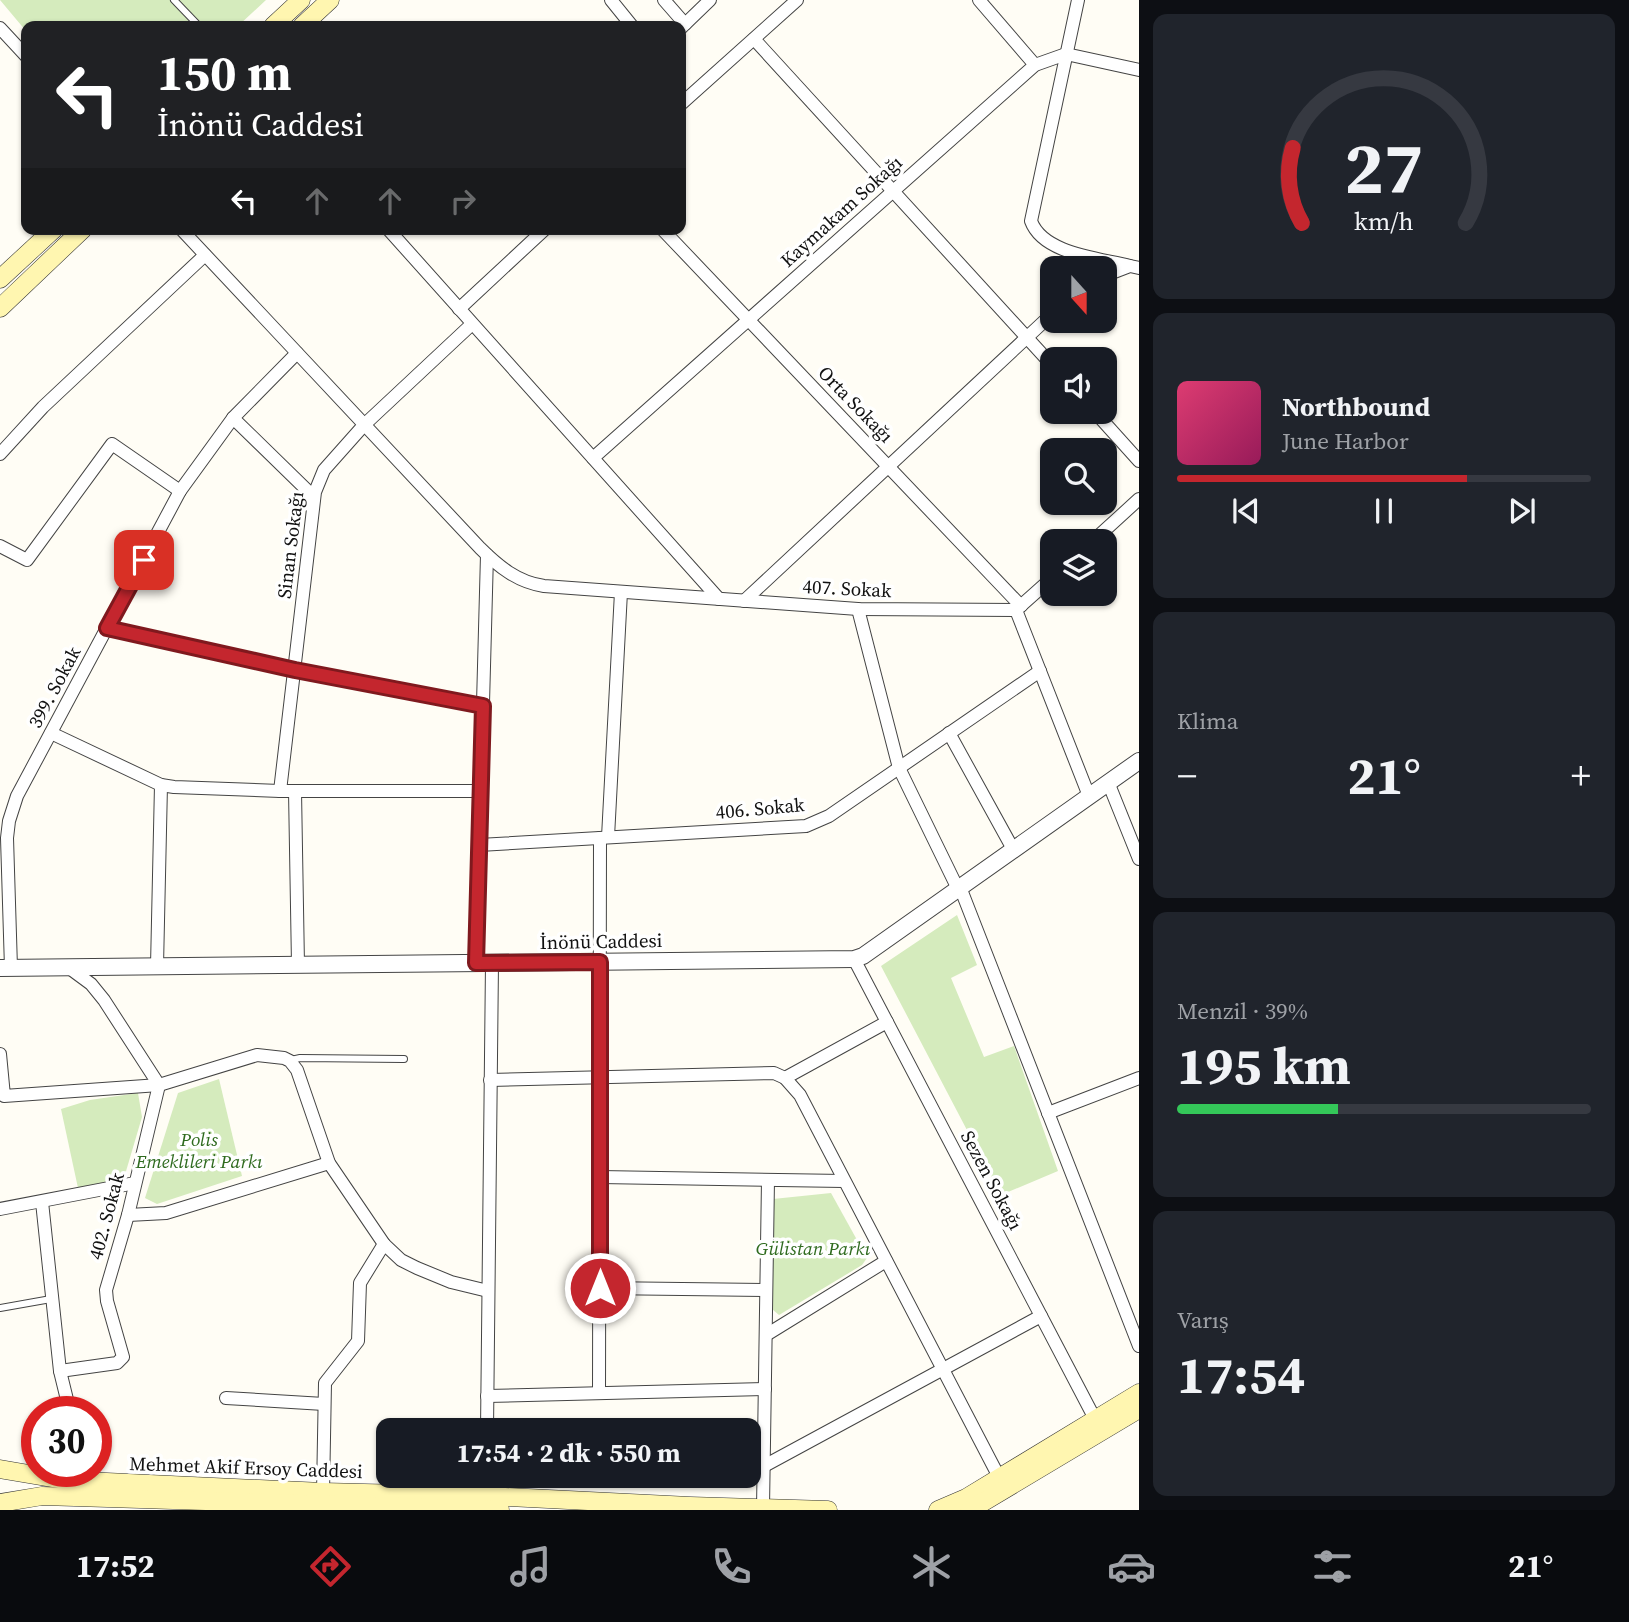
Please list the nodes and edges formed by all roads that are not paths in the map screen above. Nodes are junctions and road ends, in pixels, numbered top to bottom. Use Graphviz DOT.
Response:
graph roads {
  1 [pos="174,0"];
  2 [pos="301,0"];
  3 [pos="330,0"];
  4 [pos="611,0"];
  5 [pos="664,0"];
  6 [pos="710,0"];
  7 [pos="797,0"];
  8 [pos="979,0"];
  9 [pos="1078,0"];
  10 [pos="194,21"];
  11 [pos="278,21"];
  12 [pos="307,21"];
  13 [pos="628,21"];
  14 [pos="679,21"];
  15 [pos="686,23"];
  16 [pos="0,28"];
  17 [pos="754,38"];
  18 [pos="21,51"];
  19 [pos="1066,54"];
  20 [pos="1035,65"];
  21 [pos="1139,70"];
  22 [pos="686,94"];
  23 [pos="893,191"];
  24 [pos="48,235"];
  25 [pos="77,235"];
  26 [pos="187,235"];
  27 [pos="393,235"];
  28 [pos="539,235"];
  29 [pos="668,235"];
  30 [pos="205,255"];
  31 [pos="1135,267"];
  32 [pos="1117,272"];
  33 [pos="0,279"];
  34 [pos="0,308"];
  35 [pos="459,309"];
  36 [pos="748,320"];
  37 [pos="472,324"];
  38 [pos="1040,324"];
  39 [pos="1026,336"];
  40 [pos="1040,352"];
  41 [pos="297,354"];
  42 [pos="233,418"];
  43 [pos="1106,424"];
  44 [pos="364,425"];
  45 [pos="0,454"];
  46 [pos="593,458"];
  47 [pos="1139,461"];
  48 [pos="888,466"];
  49 [pos="180,491"];
  50 [pos="314,497"];
  51 [pos="1139,499"];
  52 [pos="1106,529"];
  53 [pos="0,546"];
  54 [pos="487,555"];
  55 [pos="1040,589"];
  56 [pos="621,592"];
  57 [pos="719,599"];
  58 [pos="744,601"];
  59 [pos="1019,608"];
  60 [pos="858,609"];
  61 [pos="107,628"];
  62 [pos="295,670"];
  63 [pos="1040,671"];
  64 [pos="483,706"];
  65 [pos="51,733"];
  66 [pos="949,733"];
  67 [pos="1139,761"];
  68 [pos="899,768"];
  69 [pos="1108,782"];
  70 [pos="161,785"];
  71 [pos="280,791"];
  72 [pos="295,791"];
  73 [pos="481,791"];
  74 [pos="1088,796"];
  75 [pos="604,838"];
  76 [pos="1136,842"];
  77 [pos="479,845"];
  78 [pos="1013,849"];
  79 [pos="1139,859"];
  80 [pos="959,888"];
  81 [pos="854,959"];
  82 [pos="600,962"];
  83 [pos="484,963"];
  84 [pos="298,965"];
  85 [pos="157,966"];
  86 [pos="68,967"];
  87 [pos="5,968"];
  88 [pos="887,1022"];
  89 [pos="0,1054"];
  90 [pos="404,1059"];
  91 [pos="290,1060"];
  92 [pos="600,1078"];
  93 [pos="785,1078"];
  94 [pos="1139,1078"];
  95 [pos="490,1080"];
  96 [pos="159,1085"];
  97 [pos="1048,1113"];
  98 [pos="329,1163"];
  99 [pos="600,1177"];
  100 [pos="768,1180"];
  101 [pos="844,1181"];
  102 [pos="135,1183"];
  103 [pos="42,1202"];
  104 [pos="0,1209"];
  105 [pos="128,1215"];
  106 [pos="384,1244"];
  107 [pos="886,1261"];
  108 [pos="600,1288"];
  109 [pos="766,1290"];
  110 [pos="488,1291"];
  111 [pos="51,1299"];
  112 [pos="0,1308"];
  113 [pos="1041,1316"];
  114 [pos="766,1335"];
  115 [pos="1139,1346"];
  116 [pos="943,1369"];
  117 [pos="60,1371"];
  118 [pos="765,1389"];
  119 [pos="600,1393"];
  120 [pos="1139,1393"];
  121 [pos="66,1396"];
  122 [pos="487,1396"];
  123 [pos="226,1398"];
  124 [pos="324,1404"];
  125 [pos="1139,1409"];
  126 [pos="487,1418"];
  127 [pos="1096,1419"];
  128 [pos="764,1466"];
  129 [pos="0,1469"];
  130 [pos="21,1473"];
  131 [pos="999,1477"];
  132 [pos="112,1479"];
  133 [pos="486,1488"];
  134 [pos="486,1496"];
  135 [pos="325,1502"];
  136 [pos="0,1503"];
  137 [pos="763,1508"];
  138 [pos="500,1510"];
  139 [pos="828,1510"];
  140 [pos="938,1510"];
  141 [pos="971,1510"];
  1 -- 10 [label="lane"];
  2 -- 11 [label="main road"];
  3 -- 12 [label="main road"];
  4 -- 13 [label="street"];
  5 -- 14 [label="street"];
  6 -- 15 [label="street"];
  7 -- 17 [label="street"];
  8 -- 20 [label="street"];
  9 -- 19 [label="street"];
  16 -- 18 [label="street"];
  17 -- 22 [label="street"];
  17 -- 23 [label="street"];
  19 -- 20 [label="street, Kaymakam Sokağı"];
  19 -- 21 [label="street"];
  19 -- 31 [label="street"];
  20 -- 23 [label="street, Kaymakam Sokağı"];
  23 -- 36 [label="street, Kaymakam Sokağı"];
  23 -- 39 [label="street"];
  24 -- 33 [label="main road"];
  25 -- 34 [label="main road"];
  26 -- 30 [label="street, 407. Sokak"];
  27 -- 35 [label="street"];
  28 -- 35 [label="street"];
  29 -- 36 [label="street, Orta Sokağı"];
  30 -- 41 [label="street, 407. Sokak"];
  30 -- 45 [label="street"];
  31 -- 32 [label="street"];
  35 -- 37 [label="street"];
  36 -- 46 [label="street, Kaymakam Sokağı"];
  36 -- 48 [label="street, Orta Sokağı"];
  37 -- 44 [label="street, Sinan Sokağı"];
  37 -- 46 [label="street"];
  38 -- 39 [label="street"];
  39 -- 40 [label="street"];
  39 -- 48 [label="street"];
  41 -- 42 [label="street, 399. Sokak"];
  41 -- 44 [label="street, 407. Sokak"];
  42 -- 49 [label="street, 399. Sokak"];
  42 -- 50 [label="street"];
  43 -- 47 [label="street"];
  44 -- 50 [label="street, Sinan Sokağı"];
  44 -- 54 [label="street, 407. Sokak"];
  46 -- 57 [label="street"];
  48 -- 58 [label="street"];
  48 -- 59 [label="street, Orta Sokağı"];
  49 -- 53 [label="street"];
  49 -- 61 [label="street, 399. Sokak"];
  50 -- 62 [label="street, Sinan Sokağı"];
  51 -- 52 [label="street"];
  54 -- 56 [label="street, 407. Sokak"];
  54 -- 64 [label="street"];
  55 -- 59 [label="street"];
  56 -- 57 [label="street, 407. Sokak"];
  56 -- 75 [label="street"];
  57 -- 58 [label="street, 407. Sokak"];
  58 -- 60 [label="street, 407. Sokak"];
  59 -- 60 [label="street, 407. Sokak"];
  59 -- 63 [label="street"];
  60 -- 68 [label="street"];
  61 -- 62 [label="street"];
  61 -- 65 [label="street, 399. Sokak"];
  62 -- 64 [label="street"];
  62 -- 71 [label="street, Sinan Sokağı"];
  63 -- 66 [label="street, 406. Sokak"];
  63 -- 74 [label="street"];
  64 -- 73 [label="street"];
  65 -- 70 [label="street"];
  65 -- 87 [label="street, 399. Sokak"];
  66 -- 68 [label="street, 406. Sokak"];
  66 -- 78 [label="street"];
  67 -- 69 [label="street, İnönü Caddesi"];
  68 -- 75 [label="street, 406. Sokak"];
  68 -- 80 [label="street"];
  69 -- 74 [label="street, İnönü Caddesi"];
  69 -- 76 [label="street"];
  70 -- 71 [label="street"];
  70 -- 85 [label="street"];
  71 -- 72 [label="street"];
  72 -- 73 [label="street"];
  72 -- 84 [label="street"];
  73 -- 77 [label="street"];
  74 -- 78 [label="street, İnönü Caddesi"];
  75 -- 77 [label="street, 406. Sokak"];
  75 -- 82 [label="street"];
  76 -- 79 [label="street"];
  77 -- 83 [label="street"];
  78 -- 80 [label="street, İnönü Caddesi"];
  80 -- 81 [label="street, İnönü Caddesi"];
  80 -- 97 [label="street"];
  81 -- 82 [label="street, İnönü Caddesi"];
  81 -- 88 [label="street, Sezen Sokağı"];
  82 -- 83 [label="street, İnönü Caddesi"];
  82 -- 92 [label="street"];
  83 -- 84 [label="street, İnönü Caddesi"];
  83 -- 95 [label="street"];
  84 -- 85 [label="street, İnönü Caddesi"];
  85 -- 86 [label="street, İnönü Caddesi"];
  86 -- 87 [label="street, İnönü Caddesi"];
  86 -- 96 [label="street"];
  88 -- 93 [label="street"];
  88 -- 113 [label="street, Sezen Sokağı"];
  89 -- 96 [label="street"];
  90 -- 91 [label="lane"];
  91 -- 96 [label="street"];
  91 -- 98 [label="street"];
  92 -- 93 [label="street"];
  92 -- 95 [label="street"];
  92 -- 99 [label="street"];
  93 -- 101 [label="street"];
  94 -- 97 [label="street"];
  95 -- 110 [label="street"];
  96 -- 102 [label="street, 402. Sokak"];
  97 -- 115 [label="street"];
  98 -- 105 [label="street"];
  98 -- 106 [label="street"];
  99 -- 100 [label="street"];
  99 -- 108 [label="street"];
  100 -- 101 [label="street"];
  100 -- 109 [label="street"];
  101 -- 107 [label="street"];
  102 -- 103 [label="street"];
  102 -- 105 [label="street, 402. Sokak"];
  103 -- 104 [label="street"];
  103 -- 111 [label="street"];
  105 -- 117 [label="street, 402. Sokak"];
  106 -- 110 [label="street"];
  106 -- 124 [label="street"];
  107 -- 114 [label="street"];
  107 -- 116 [label="street"];
  108 -- 109 [label="street"];
  108 -- 119 [label="street"];
  109 -- 114 [label="street"];
  110 -- 122 [label="street"];
  111 -- 112 [label="lane"];
  111 -- 117 [label="street"];
  113 -- 116 [label="street"];
  113 -- 127 [label="street, Sezen Sokağı"];
  114 -- 118 [label="street"];
  116 -- 128 [label="street"];
  116 -- 131 [label="street"];
  117 -- 121 [label="street"];
  118 -- 119 [label="street"];
  118 -- 128 [label="street"];
  119 -- 122 [label="street"];
  120 -- 127 [label="main road"];
  122 -- 126 [label="street"];
  123 -- 124 [label="street"];
  124 -- 135 [label="street"];
  125 -- 141 [label="main road"];
  127 -- 131 [label="main road"];
  128 -- 137 [label="street"];
  129 -- 130 [label="main road, Mehmet Akif Ersoy Caddesi"];
  131 -- 140 [label="main road"];
  132 -- 135 [label="main road, Mehmet Akif Ersoy Caddesi"];
  133 -- 134 [label="street"];
  134 -- 135 [label="main road, Mehmet Akif Ersoy Caddesi"];
  134 -- 137 [label="main road, Mehmet Akif Ersoy Caddesi"];
  135 -- 136 [label="main road, Mehmet Akif Ersoy Caddesi"];
  135 -- 138 [label="main road, Mehmet Akif Ersoy Caddesi"];
  137 -- 139 [label="main road, Mehmet Akif Ersoy Caddesi"];
}
